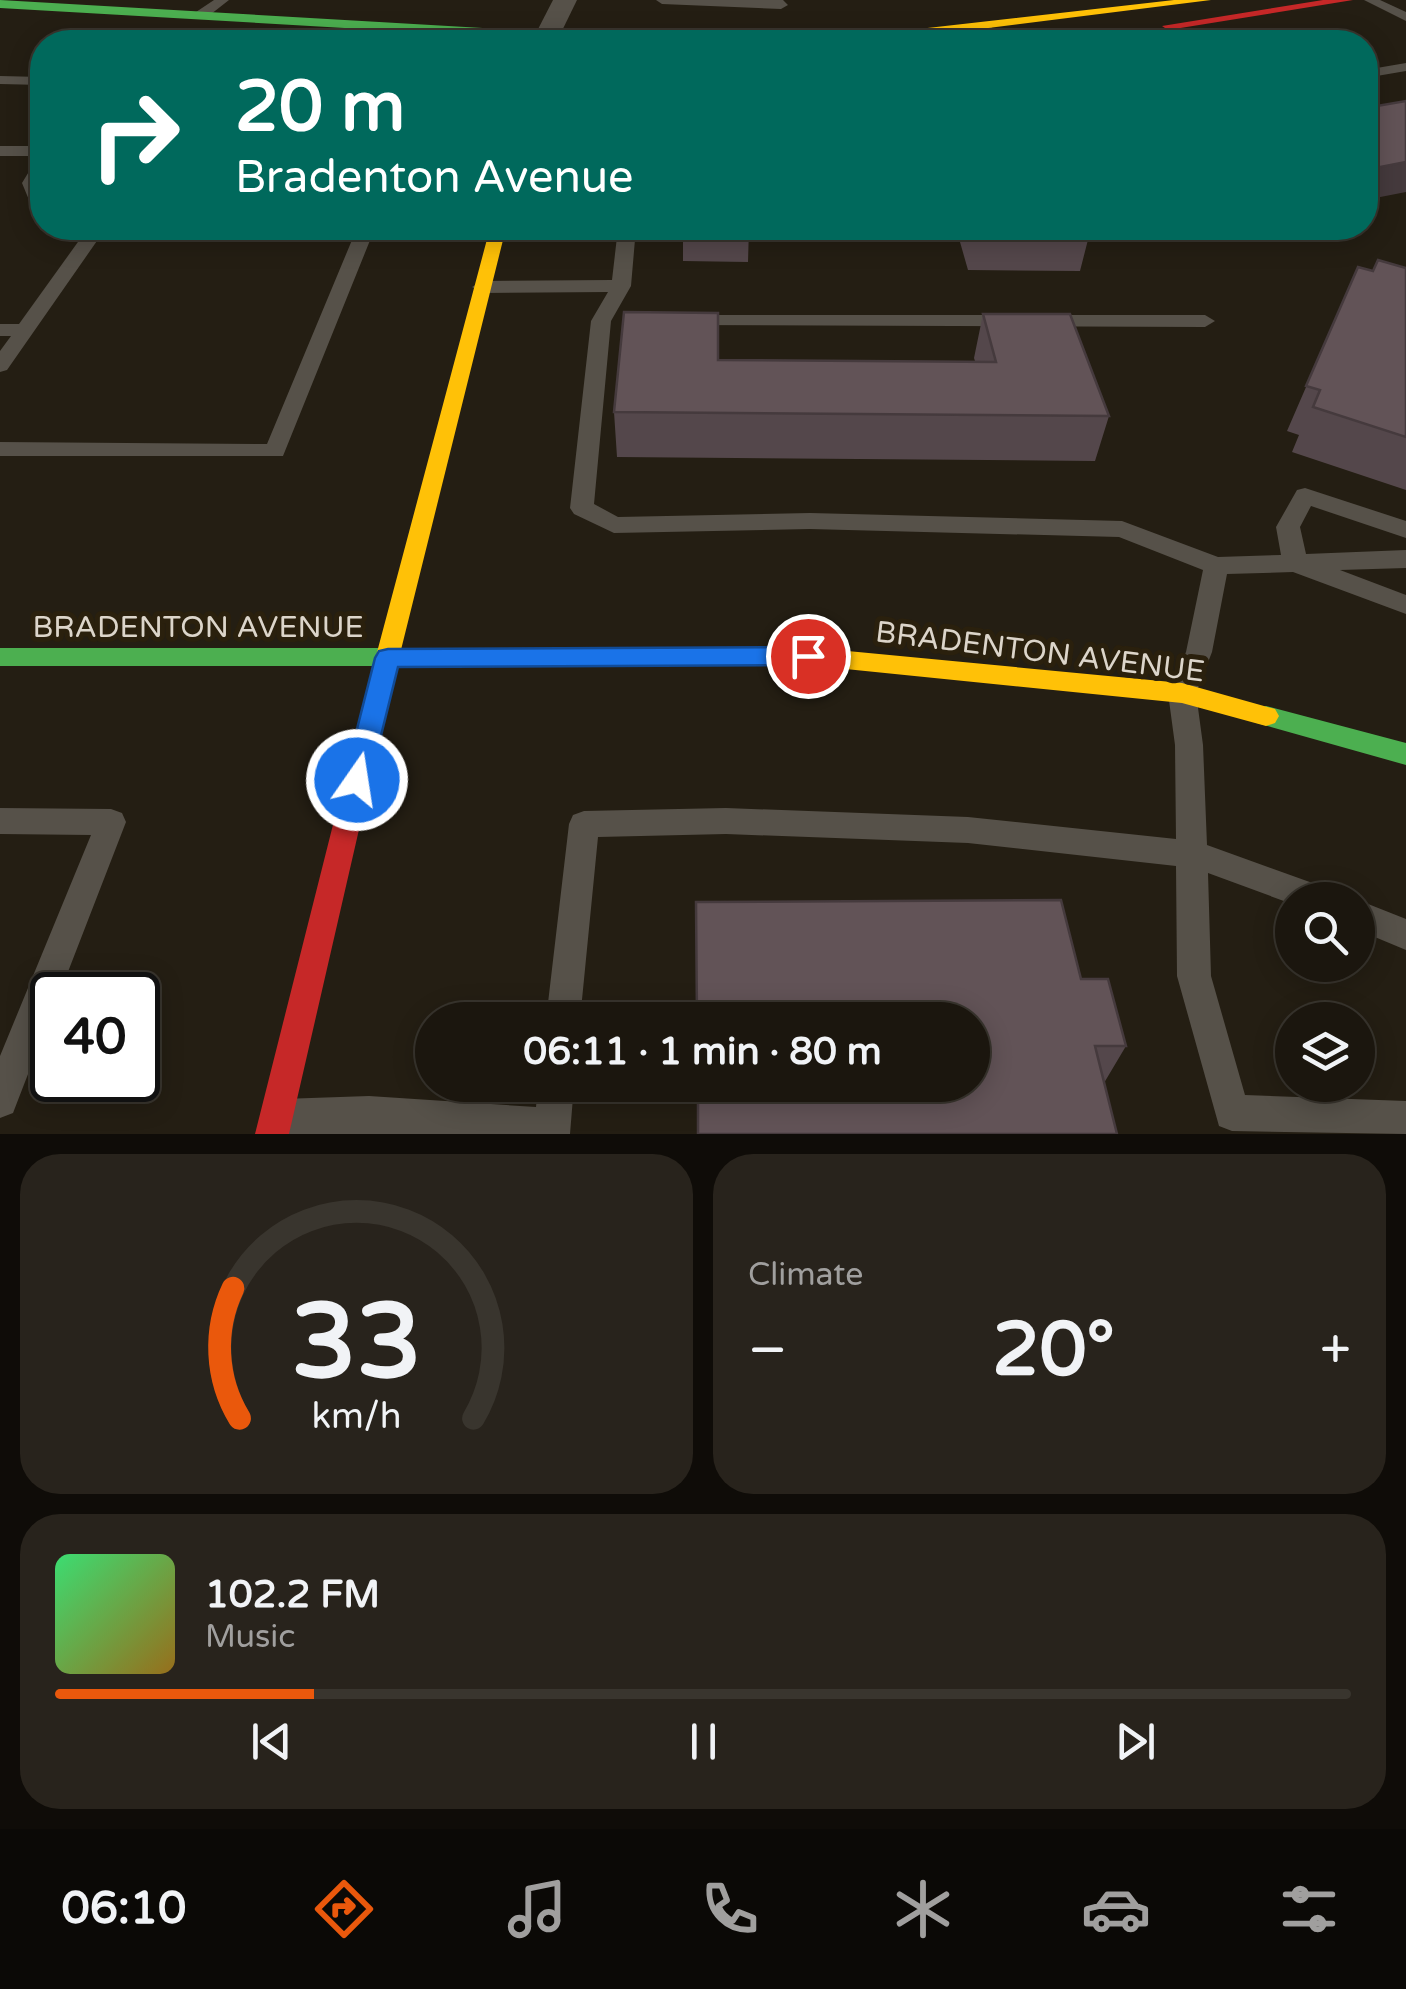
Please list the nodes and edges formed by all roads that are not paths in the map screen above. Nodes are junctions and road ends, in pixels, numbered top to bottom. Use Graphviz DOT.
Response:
graph roads {
  1 [pos="222,0"];
  2 [pos="565,0"];
  3 [pos="662,0"];
  4 [pos="776,0"];
  5 [pos="1205,0"];
  6 [pos="1348,0"];
  7 [pos="1370,0"];
  8 [pos="13,3"];
  9 [pos="201,15"];
  10 [pos="1406,17"];
  11 [pos="0,22"];
  12 [pos="142,30"];
  13 [pos="417,30"];
  14 [pos="551,30"];
  15 [pos="1023,30"];
  16 [pos="1136,30"];
  17 [pos="1403,71"];
  18 [pos="1378,73"];
  19 [pos="0,80"];
  20 [pos="30,81"];
  21 [pos="0,152"];
  22 [pos="30,152"];
  23 [pos="89,240"];
  24 [pos="361,240"];
  25 [pos="490,240"];
  26 [pos="626,240"];
  27 [pos="621,286"];
  28 [pos="482,287"];
  29 [pos="1205,320"];
  30 [pos="660,321"];
  31 [pos="0,330"];
  32 [pos="25,330"];
  33 [pos="0,366"];
  34 [pos="0,449"];
  35 [pos="1406,530"];
  36 [pos="1406,559"];
  37 [pos="1295,563"];
  38 [pos="1216,566"];
  39 [pos="1406,605"];
  40 [pos="0,657"];
  41 [pos="388,658"];
  42 [pos="1182,692"];
  43 [pos="1406,754"];
  44 [pos="0,821"];
  45 [pos="1192,854"];
  46 [pos="1275,884"];
  47 [pos="1375,922"];
  48 [pos="1406,935"];
  49 [pos="565,1002"];
  50 [pos="0,1100"];
  51 [pos="554,1102"];
  52 [pos="1406,1118"];
  53 [pos="275,1126"];
  54 [pos="551,1130"];
  1 -- 9 [label="lane"];
  2 -- 14 [label="street"];
  3 -- 4 [label="lane"];
  5 -- 15 [label="street"];
  6 -- 16 [label="street"];
  7 -- 10 [label="lane"];
  8 -- 9 [label="street"];
  9 -- 13 [label="street"];
  11 -- 12 [label="street"];
  17 -- 18 [label="lane"];
  19 -- 20 [label="lane"];
  21 -- 22 [label="lane"];
  23 -- 32 [label="lane"];
  24 -- 34 [label="lane"];
  25 -- 28 [label="street"];
  26 -- 27 [label="lane"];
  27 -- 28 [label="lane"];
  27 -- 38 [label="lane"];
  28 -- 41 [label="street"];
  29 -- 30 [label="lane"];
  31 -- 32 [label="lane"];
  32 -- 33 [label="lane"];
  35 -- 37 [label="lane"];
  36 -- 37 [label="lane"];
  37 -- 38 [label="lane"];
  37 -- 39 [label="lane"];
  38 -- 42 [label="lane"];
  40 -- 41 [label="street, BRADENTON AVENUE"];
  41 -- 42 [label="street, BRADENTON AVENUE"];
  41 -- 53 [label="street"];
  42 -- 43 [label="street, BRADENTON AVENUE"];
  42 -- 45 [label="lane"];
  44 -- 50 [label="lane"];
  45 -- 46 [label="lane"];
  45 -- 49 [label="lane"];
  45 -- 52 [label="lane"];
  47 -- 48 [label="lane"];
  51 -- 54 [label="lane"];
  53 -- 54 [label="lane"];
}
